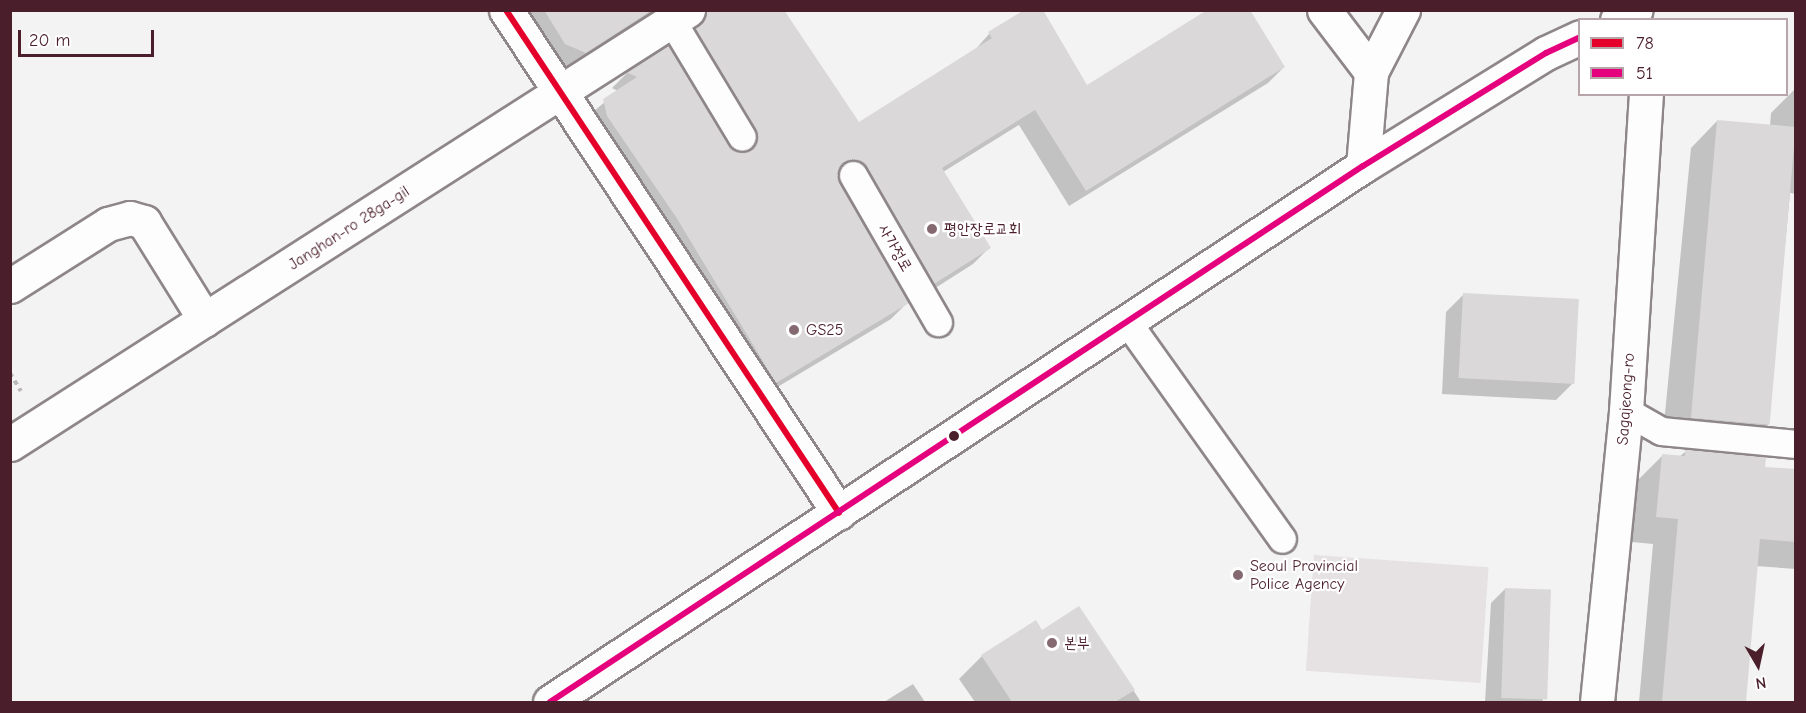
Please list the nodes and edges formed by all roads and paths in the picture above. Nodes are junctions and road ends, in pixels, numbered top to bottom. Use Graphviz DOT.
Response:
graph roads {
  1 [pos="506,10"];
  2 [pos="1324,10"];
  3 [pos="1402,10"];
  4 [pos="1636,10"];
  5 [pos="680,16"];
  6 [pos="1621,18"];
  7 [pos="1578,38"];
  8 [pos="1371,72"];
  9 [pos="561,92"];
  10 [pos="1646,96"];
  11 [pos="742,137"];
  12 [pos="1363,166"];
  13 [pos="853,175"];
  14 [pos="10,286"];
  15 [pos="205,320"];
  16 [pos="938,322"];
  17 [pos="1128,323"];
  18 [pos="1626,411"];
  19 [pos="10,444"];
  20 [pos="1796,444"];
  21 [pos="839,513"];
  22 [pos="1282,539"];
  23 [pos="550,702"];
  24 [pos="1598,702"];
  1 -- 9 [label="street"];
  2 -- 8 [label="street"];
  3 -- 8 [label="street"];
  4 -- 6 [label="street"];
  5 -- 9 [label="street, Janghan-ro 28ga-gil"];
  5 -- 11 [label="lane"];
  7 -- 12 [label="street"];
  8 -- 12 [label="street"];
  9 -- 15 [label="street, Janghan-ro 28ga-gil"];
  9 -- 21 [label="street"];
  10 -- 18 [label="street, Sagajeong-ro"];
  12 -- 17 [label="street"];
  13 -- 16 [label="lane, 사가정로"];
  14 -- 15 [label="street"];
  15 -- 19 [label="street, Janghan-ro 28ga-gil"];
  17 -- 21 [label="street"];
  17 -- 22 [label="lane"];
  18 -- 20 [label="lane"];
  18 -- 24 [label="street, Sagajeong-ro"];
  21 -- 23 [label="street"];
}
